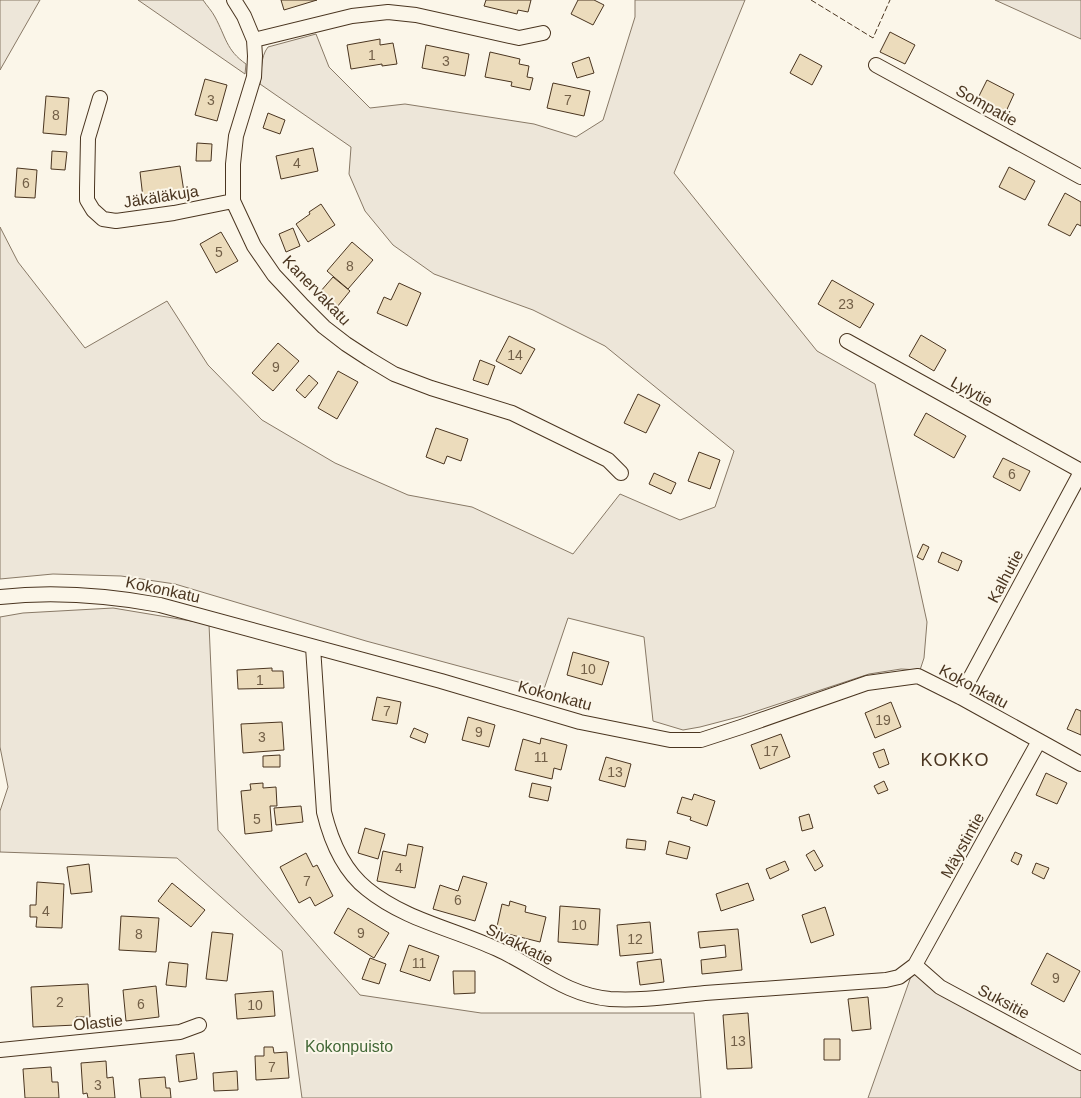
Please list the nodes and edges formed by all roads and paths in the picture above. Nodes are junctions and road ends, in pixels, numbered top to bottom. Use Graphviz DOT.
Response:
graph roads {
  1 [pos="234,0"];
  2 [pos="543,33"];
  3 [pos="254,40"];
  4 [pos="876,64"];
  5 [pos="100,98"];
  6 [pos="1081,177"];
  7 [pos="233,201"];
  8 [pos="847,341"];
  9 [pos="1081,471"];
  10 [pos="621,473"];
  11 [pos="0,597"];
  12 [pos="313,647"];
  13 [pos="960,697"];
  14 [pos="1040,741"];
  15 [pos="1081,764"];
  16 [pos="915,965"];
  17 [pos="199,1025"];
  18 [pos="0,1050"];
  19 [pos="1081,1062"];
  1 -- 3 [label="street, Kanervakatu"];
  2 -- 3 [label="street"];
  3 -- 7 [label="street, Kanervakatu"];
  4 -- 6 [label="street, Sompatie"];
  5 -- 7 [label="street, Jäkäläkuja"];
  7 -- 10 [label="street, Kanervakatu"];
  8 -- 9 [label="street, Lylytie"];
  9 -- 13 [label="street, Kalhutie"];
  11 -- 12 [label="street, Kokonkatu"];
  12 -- 13 [label="street, Kokonkatu"];
  12 -- 16 [label="street, Sivakkatie"];
  13 -- 14 [label="street, Kokonkatu"];
  14 -- 15 [label="street, Kokonkatu"];
  14 -- 16 [label="street, Mäystintie"];
  16 -- 19 [label="street, Suksitie"];
  17 -- 18 [label="street, Olastie"];
}
